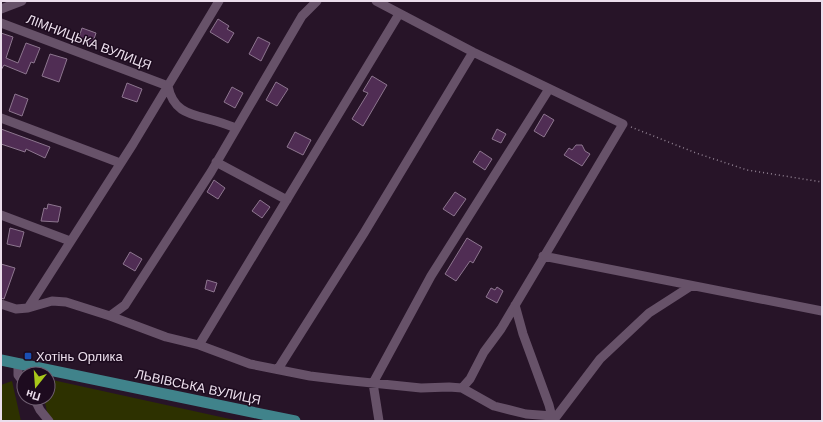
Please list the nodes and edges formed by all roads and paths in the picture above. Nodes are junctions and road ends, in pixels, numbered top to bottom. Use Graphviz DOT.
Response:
graph roads {
  1 [pos="22,1"];
  2 [pos="219,1"];
  3 [pos="316,1"];
  4 [pos="376,1"];
  5 [pos="2,6"];
  6 [pos="399,14"];
  7 [pos="1,23"];
  8 [pos="473,52"];
  9 [pos="168,86"];
  10 [pos="549,89"];
  11 [pos="1,118"];
  12 [pos="623,124"];
  13 [pos="236,128"];
  14 [pos="216,162"];
  15 [pos="120,163"];
  16 [pos="822,182"];
  17 [pos="287,200"];
  18 [pos="1,215"];
  19 [pos="70,241"];
  20 [pos="543,256"];
  21 [pos="691,286"];
  22 [pos="1,304"];
  23 [pos="515,305"];
  24 [pos="28,308"];
  25 [pos="822,310"];
  26 [pos="110,316"];
  27 [pos="199,345"];
  28 [pos="1,360"];
  29 [pos="18,363"];
  30 [pos="278,369"];
  31 [pos="373,382"];
  32 [pos="462,388"];
  33 [pos="38,406"];
  34 [pos="552,419"];
  35 [pos="49,421"];
  36 [pos="295,421"];
  37 [pos="379,421"];
  1 -- 5 [label="street"];
  2 -- 9 [label="street"];
  3 -- 13 [label="street"];
  4 -- 6 [label="street"];
  6 -- 8 [label="street"];
  6 -- 17 [label="street"];
  7 -- 9 [label="street, ЛІМНИЦЬКА ВУЛИЦЯ"];
  8 -- 10 [label="street"];
  8 -- 30 [label="street"];
  9 -- 13 [label="street"];
  9 -- 15 [label="street"];
  10 -- 12 [label="street"];
  10 -- 31 [label="street"];
  11 -- 15 [label="street"];
  12 -- 16 [label="path"];
  12 -- 20 [label="street"];
  13 -- 14 [label="street"];
  14 -- 17 [label="street"];
  14 -- 26 [label="street"];
  15 -- 19 [label="street"];
  17 -- 27 [label="street"];
  18 -- 19 [label="street"];
  19 -- 24 [label="street"];
  20 -- 21 [label="street"];
  20 -- 23 [label="street"];
  21 -- 25 [label="street"];
  21 -- 34 [label="street"];
  22 -- 24 [label="street"];
  23 -- 32 [label="street"];
  23 -- 34 [label="street"];
  24 -- 26 [label="street"];
  26 -- 27 [label="street"];
  27 -- 30 [label="street"];
  28 -- 29 [label="main road, ЛЬВІВСЬКА ВУЛИЦЯ"];
  29 -- 36 [label="main road, ЛЬВІВСЬКА ВУЛИЦЯ"];
  30 -- 31 [label="street"];
  31 -- 32 [label="street"];
  31 -- 37 [label="street"];
  32 -- 34 [label="street"];
  33 -- 35 [label="street"];
}
